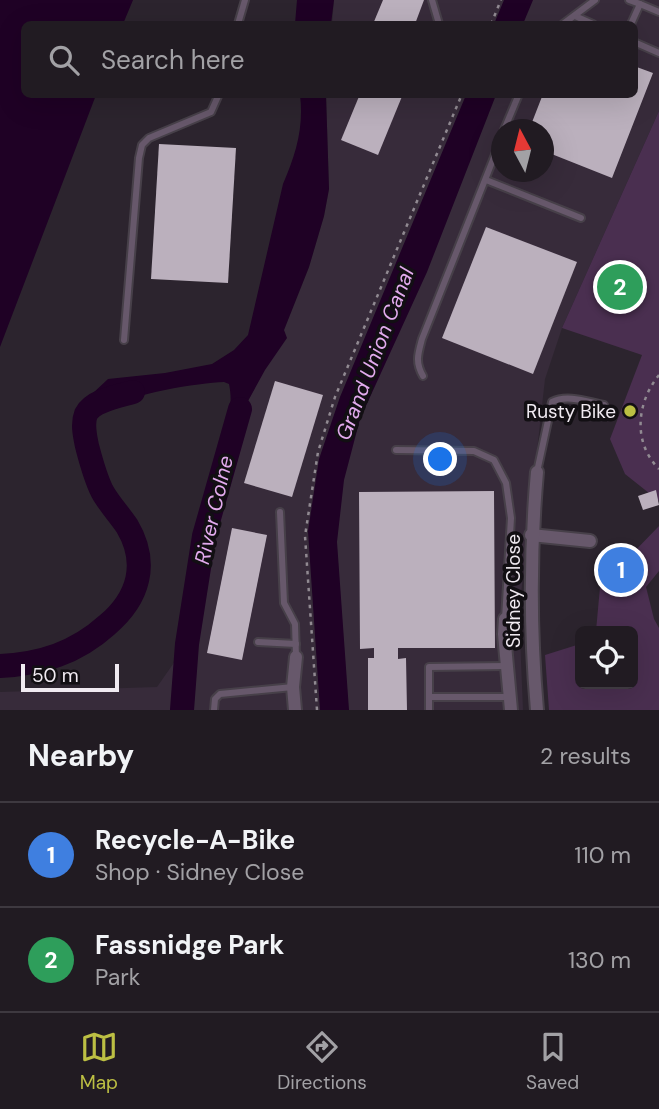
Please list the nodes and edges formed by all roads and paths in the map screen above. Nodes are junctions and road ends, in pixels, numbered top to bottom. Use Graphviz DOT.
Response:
graph roads {
  1 [pos="245,0"];
  2 [pos="432,0"];
  3 [pos="501,0"];
  4 [pos="595,0"];
  5 [pos="629,0"];
  6 [pos="640,5"];
  7 [pos="659,12"];
  8 [pos="575,16"];
  9 [pos="239,21"];
  10 [pos="438,21"];
  11 [pos="492,21"];
  12 [pos="567,21"];
  13 [pos="586,21"];
  14 [pos="632,21"];
  15 [pos="638,44"];
  16 [pos="659,53"];
  17 [pos="217,98"];
  18 [pos="460,98"];
  19 [pos="518,98"];
  20 [pos="510,119"];
  21 [pos="491,167"];
  22 [pos="486,180"];
  23 [pos="581,218"];
  24 [pos="124,340"];
  25 [pos="659,375"];
  26 [pos="423,376"];
  27 [pos="604,405"];
  28 [pos="396,450"];
  29 [pos="659,469"];
  30 [pos="537,472"];
  31 [pos="281,512"];
  32 [pos="531,535"];
  33 [pos="590,541"];
  34 [pos="505,619"];
  35 [pos="258,642"];
  36 [pos="296,650"];
  37 [pos="506,666"];
  38 [pos="293,687"];
  39 [pos="429,697"];
  40 [pos="511,703"];
  41 [pos="214,710"];
  42 [pos="295,710"];
  43 [pos="317,710"];
  44 [pos="429,710"];
  45 [pos="537,710"];
  1 -- 9 [label="lane"];
  2 -- 10 [label="lane"];
  3 -- 11 [label="path"];
  4 -- 8 [label="lane"];
  5 -- 6 [label="lane"];
  6 -- 7 [label="lane"];
  6 -- 14 [label="lane"];
  8 -- 12 [label="lane"];
  8 -- 13 [label="lane"];
  15 -- 16 [label="lane"];
  17 -- 24 [label="lane"];
  18 -- 43 [label="path"];
  19 -- 20 [label="lane"];
  21 -- 22 [label="lane"];
  22 -- 23 [label="lane"];
  22 -- 26 [label="lane"];
  25 -- 29 [label="path"];
  27 -- 30 [label="lane"];
  28 -- 34 [label="lane"];
  30 -- 32 [label="street, Sidney Close"];
  31 -- 36 [label="lane"];
  32 -- 33 [label="street"];
  32 -- 45 [label="street, Sidney Close"];
  34 -- 37 [label="street"];
  35 -- 36 [label="lane"];
  36 -- 38 [label="street"];
  37 -- 39 [label="lane"];
  37 -- 40 [label="street"];
  38 -- 41 [label="lane"];
  38 -- 42 [label="street"];
  39 -- 40 [label="lane"];
  39 -- 44 [label="lane"];
}
